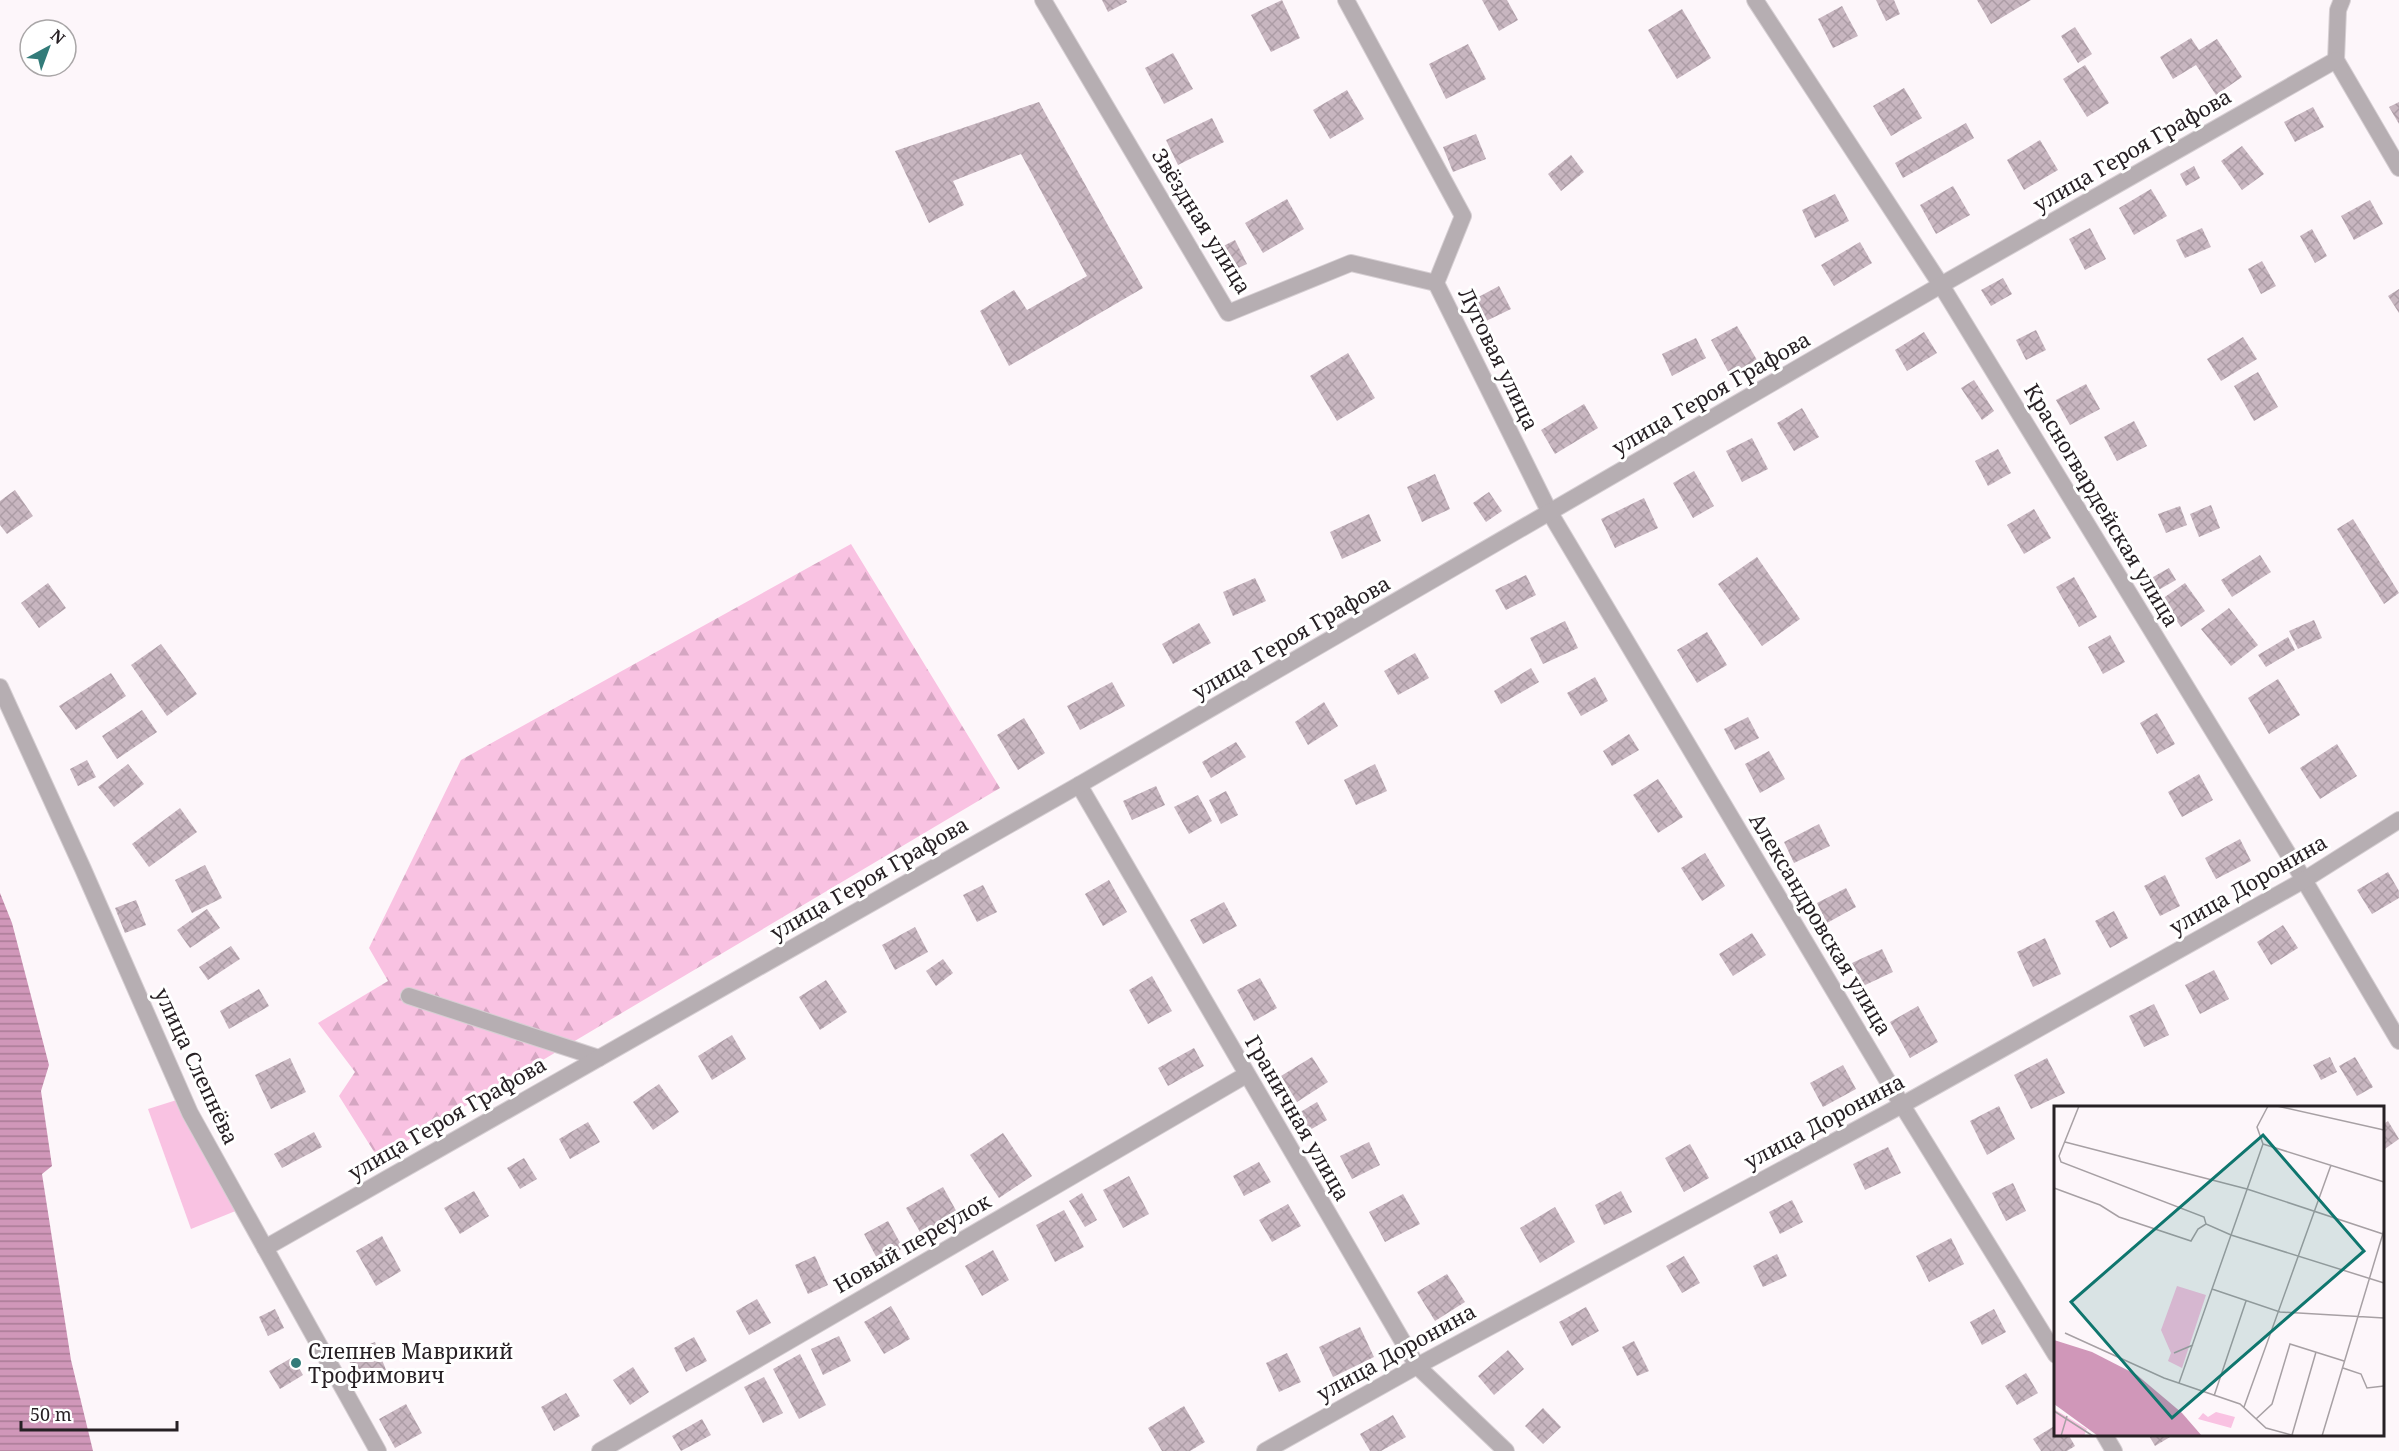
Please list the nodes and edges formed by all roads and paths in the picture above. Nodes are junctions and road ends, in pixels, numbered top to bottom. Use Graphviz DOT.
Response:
graph roads {
  1 [pos="1043,0"];
  2 [pos="1347,0"];
  3 [pos="1755,0"];
  4 [pos="2342,0"];
  5 [pos="2336,60"];
  6 [pos="2399,168"];
  7 [pos="1436,284"];
  8 [pos="1941,285"];
  9 [pos="1550,513"];
  10 [pos="0,687"];
  11 [pos="1080,785"];
  12 [pos="2399,820"];
  13 [pos="2304,880"];
  14 [pos="409,996"];
  15 [pos="2399,1041"];
  16 [pos="599,1058"];
  17 [pos="1246,1075"];
  18 [pos="1902,1105"];
  19 [pos="265,1248"];
  20 [pos="2054,1353"];
  21 [pos="1417,1365"];
  22 [pos="2105,1436"];
  23 [pos="378,1451"];
  24 [pos="600,1451"];
  25 [pos="1264,1451"];
  26 [pos="1506,1451"];
  27 [pos="2114,1451"];
  1 -- 7 [label="street, Звёздная улица"];
  2 -- 7 [label="street, Луговая улица"];
  3 -- 8 [label="street, Красногвардейская улица"];
  4 -- 5 [label="street"];
  5 -- 6 [label="street"];
  5 -- 8 [label="street, улица Героя Графова"];
  7 -- 9 [label="street, Луговая улица"];
  8 -- 9 [label="street, улица Героя Графова"];
  8 -- 13 [label="street, Красногвардейская улица"];
  9 -- 11 [label="street, улица Героя Графова"];
  9 -- 18 [label="street, Александровская улица"];
  10 -- 19 [label="street, улица Слепнёва"];
  11 -- 16 [label="street, улица Героя Графова"];
  11 -- 17 [label="street, Граничная улица"];
  12 -- 13 [label="street, улица Доронина"];
  13 -- 15 [label="street, Красногвардейская улица"];
  13 -- 18 [label="street, улица Доронина"];
  14 -- 16 [label="street"];
  16 -- 19 [label="street, улица Героя Графова"];
  17 -- 21 [label="street, Граничная улица"];
  17 -- 24 [label="street, Новый переулок"];
  18 -- 20 [label="street, Александровская улица"];
  18 -- 21 [label="street, улица Доронина"];
  19 -- 23 [label="street, улица Слепнёва"];
  21 -- 25 [label="street, улица Доронина"];
  21 -- 26 [label="street, Граничная улица"];
  22 -- 27 [label="street"];
}
